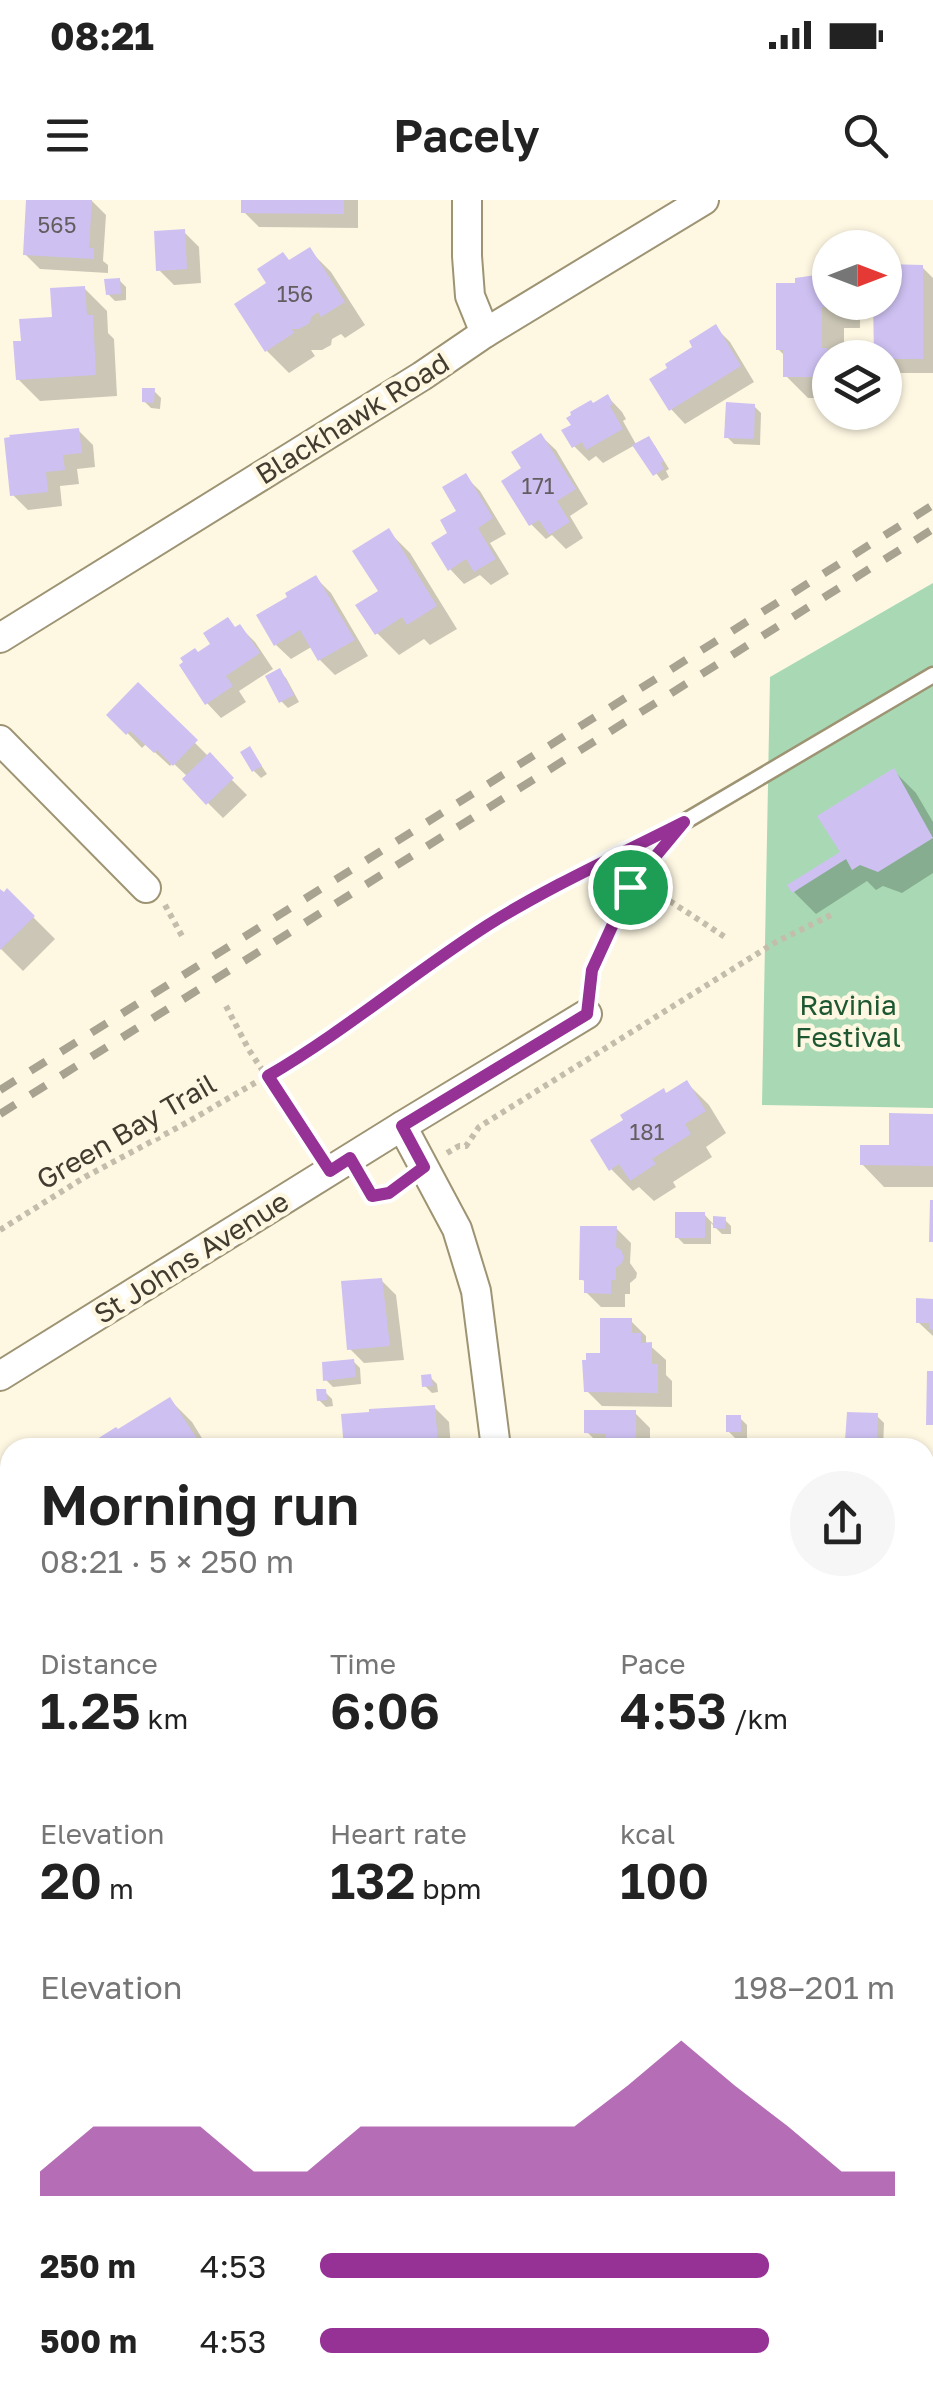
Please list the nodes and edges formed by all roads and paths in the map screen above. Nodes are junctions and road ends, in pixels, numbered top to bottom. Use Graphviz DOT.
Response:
graph roads {
  1 [pos="467,200"];
  2 [pos="704,200"];
  3 [pos="484,334"];
  4 [pos="0,638"];
  5 [pos="933,674"];
  6 [pos="0,740"];
  7 [pos="636,846"];
  8 [pos="638,880"];
  9 [pos="146,888"];
  10 [pos="830,915"];
  11 [pos="728,938"];
  12 [pos="226,1006"];
  13 [pos="587,1014"];
  14 [pos="268,1076"];
  15 [pos="402,1126"];
  16 [pos="340,1164"];
  17 [pos="424,1167"];
  18 [pos="0,1230"];
  19 [pos="0,1376"];
  20 [pos="495,1438"];
  1 -- 3 [label="street"];
  2 -- 3 [label="street, Blackhawk Road"];
  3 -- 4 [label="street, Blackhawk Road"];
  5 -- 8 [label="lane"];
  6 -- 9 [label="street"];
  7 -- 14 [label="path, Green Bay Trail"];
  8 -- 11 [label="path"];
  8 -- 13 [label="lane"];
  10 -- 17 [label="path"];
  12 -- 14 [label="path"];
  13 -- 15 [label="street, St Johns Avenue"];
  14 -- 16 [label="path"];
  14 -- 18 [label="path, Green Bay Trail"];
  15 -- 16 [label="street, St Johns Avenue"];
  15 -- 17 [label="street"];
  16 -- 17 [label="path"];
  16 -- 19 [label="street, St Johns Avenue"];
  17 -- 20 [label="street"];
}
